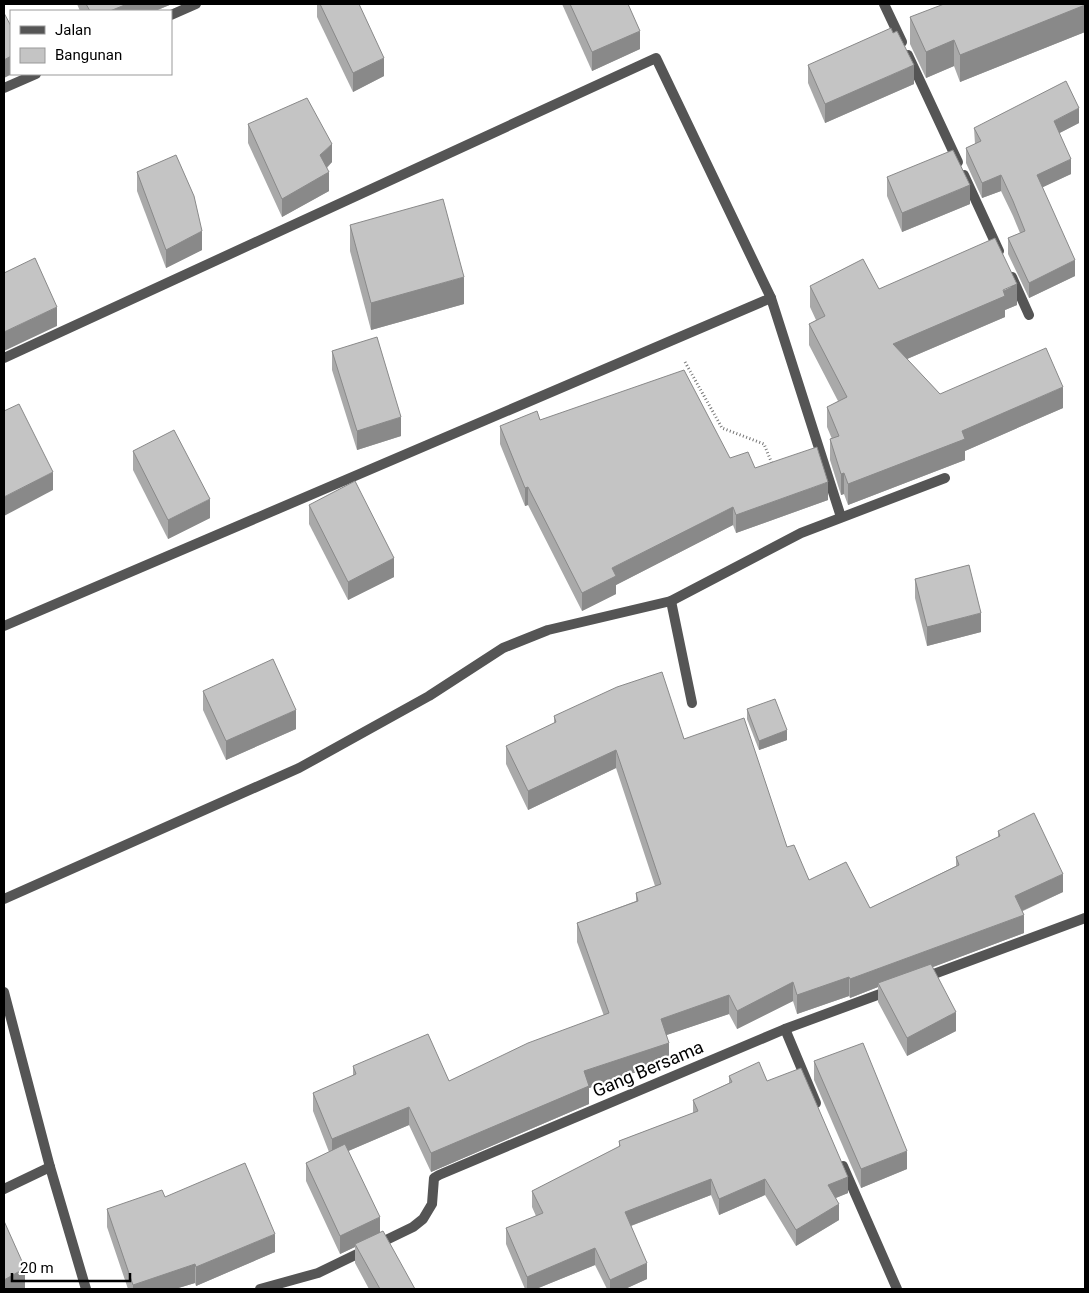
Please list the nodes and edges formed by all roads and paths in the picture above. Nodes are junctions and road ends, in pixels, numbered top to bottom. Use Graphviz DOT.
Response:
graph roads {
  1 [pos="196,4"];
  2 [pos="884,4"];
  3 [pos="172,15"];
  4 [pos="34,75"];
  5 [pos="4,88"];
  6 [pos="772,298"];
  7 [pos="1029,315"];
  8 [pos="673,340"];
  9 [pos="4,358"];
  10 [pos="775,471"];
  11 [pos="945,478"];
  12 [pos="841,517"];
  13 [pos="671,601"];
  14 [pos="4,626"];
  15 [pos="692,704"];
  16 [pos="4,899"];
  17 [pos="1085,918"];
  18 [pos="4,992"];
  19 [pos="785,1029"];
  20 [pos="819,1109"];
  21 [pos="838,1153"];
  22 [pos="50,1167"];
  23 [pos="4,1189"];
  24 [pos="86,1289"];
  25 [pos="260,1289"];
  26 [pos="897,1289"];
  1 -- 3 [label="street"];
  2 -- 7 [label="street"];
  4 -- 5 [label="street"];
  6 -- 8 [label="street"];
  6 -- 9 [label="street"];
  6 -- 12 [label="street"];
  8 -- 10 [label="path"];
  8 -- 14 [label="street"];
  11 -- 12 [label="street"];
  12 -- 13 [label="street"];
  13 -- 15 [label="street"];
  13 -- 16 [label="street"];
  17 -- 19 [label="street, Gang Bersama"];
  18 -- 22 [label="street"];
  19 -- 20 [label="street"];
  19 -- 25 [label="street, Gang Bersama"];
  21 -- 26 [label="street"];
  22 -- 23 [label="street"];
  22 -- 24 [label="street"];
}
